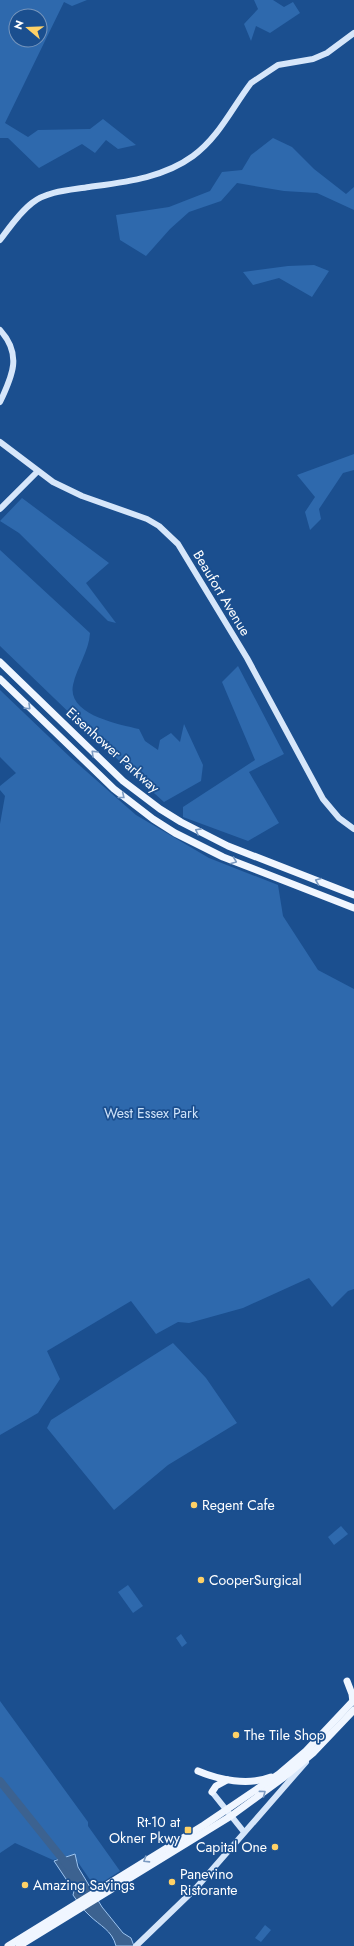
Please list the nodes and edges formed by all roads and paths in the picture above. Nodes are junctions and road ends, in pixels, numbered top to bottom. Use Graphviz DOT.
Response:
graph roads {
  1 [pos="354,33"];
  2 [pos="0,240"];
  3 [pos="0,330"];
  4 [pos="0,402"];
  5 [pos="0,442"];
  6 [pos="37,472"];
  7 [pos="0,509"];
  8 [pos="0,662"];
  9 [pos="0,680"];
  10 [pos="354,829"];
  11 [pos="354,895"];
  12 [pos="354,908"];
  13 [pos="354,1684"];
  14 [pos="353,1701"];
  15 [pos="354,1710"];
  16 [pos="313,1753"];
  17 [pos="198,1771"];
  18 [pos="279,1774"];
  19 [pos="227,1780"];
  20 [pos="212,1792"];
  21 [pos="229,1813"];
  22 [pos="244,1832"];
  23 [pos="100,1893"];
  24 [pos="80,1905"];
  25 [pos="8,1946"];
  26 [pos="19,1946"];
  27 [pos="136,1946"];
  1 -- 2 [label="street"];
  3 -- 4 [label="street"];
  5 -- 6 [label="street, Beaufort Avenue"];
  6 -- 7 [label="street"];
  6 -- 10 [label="street, Beaufort Avenue"];
  11 -- 8 [label="main road, Eisenhower Parkway, one-way"];
  9 -- 12 [label="main road, Eisenhower Parkway, one-way"];
  13 -- 14 [label="main road"];
  14 -- 18 [label="main road"];
  15 -- 16 [label="main road"];
  21 -- 16 [label="main road, one-way"];
  16 -- 22 [label="street"];
  17 -- 19 [label="main road"];
  18 -- 19 [label="main road"];
  18 -- 21 [label="main road"];
  19 -- 20 [label="main road"];
  20 -- 21 [label="street"];
  21 -- 22 [label="street"];
  21 -- 23 [label="main road, one-way"];
  21 -- 23 [label="main road"];
  22 -- 27 [label="street"];
  23 -- 24 [label="main road"];
  24 -- 25 [label="main road"];
  24 -- 26 [label="main road"];
}
